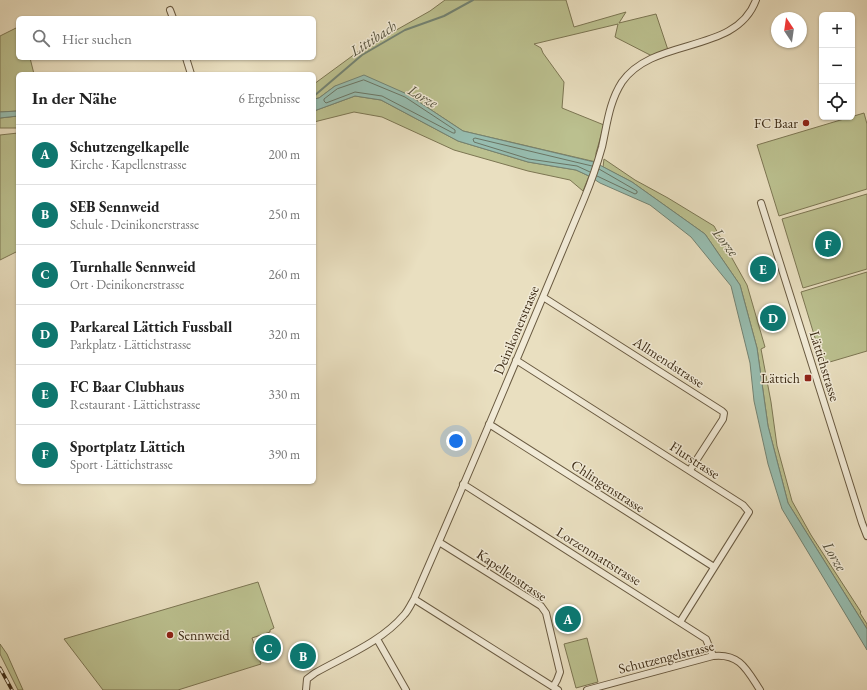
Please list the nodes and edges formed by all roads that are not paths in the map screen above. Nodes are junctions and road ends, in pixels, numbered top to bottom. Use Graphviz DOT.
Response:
graph roads {
  1 [pos="756,0"];
  2 [pos="170,10"];
  3 [pos="172,16"];
  4 [pos="187,60"];
  5 [pos="190,72"];
  6 [pos="761,203"];
  7 [pos="543,297"];
  8 [pos="516,360"];
  9 [pos="489,424"];
  10 [pos="690,470"];
  11 [pos="463,484"];
  12 [pos="867,536"];
  13 [pos="439,542"];
  14 [pos="714,567"];
  15 [pos="414,599"];
  16 [pos="680,622"];
  17 [pos="376,639"];
  18 [pos="714,656"];
  19 [pos="555,689"];
  20 [pos="306,690"];
  21 [pos="406,690"];
  22 [pos="587,690"];
  23 [pos="760,690"];
  1 -- 7 [label="street, Deinikonerstrasse"];
  2 -- 3 [label="street"];
  4 -- 5 [label="street"];
  6 -- 12 [label="street, Lättichstrasse"];
  7 -- 8 [label="street, Deinikonerstrasse"];
  7 -- 10 [label="street, Allmendstrasse"];
  8 -- 9 [label="street, Deinikonerstrasse"];
  8 -- 10 [label="street, Flurstrasse"];
  9 -- 11 [label="street, Deinikonerstrasse"];
  9 -- 14 [label="street, Chlingenstrasse"];
  10 -- 14 [label="street, Flurstrasse"];
  11 -- 13 [label="street, Deinikonerstrasse"];
  11 -- 16 [label="street, Lorzenmattstrasse"];
  13 -- 15 [label="street, Deinikonerstrasse"];
  13 -- 19 [label="street, Kapellenstrasse"];
  14 -- 16 [label="street, Flurstrasse"];
  15 -- 17 [label="street, Deinikonerstrasse"];
  15 -- 19 [label="street"];
  16 -- 18 [label="street, Lorzenmattstrasse"];
  17 -- 20 [label="street, Deinikonerstrasse"];
  17 -- 21 [label="street"];
  18 -- 22 [label="street, Schutzengelstrasse"];
  18 -- 23 [label="street, Schutzengelstrasse"];
}
